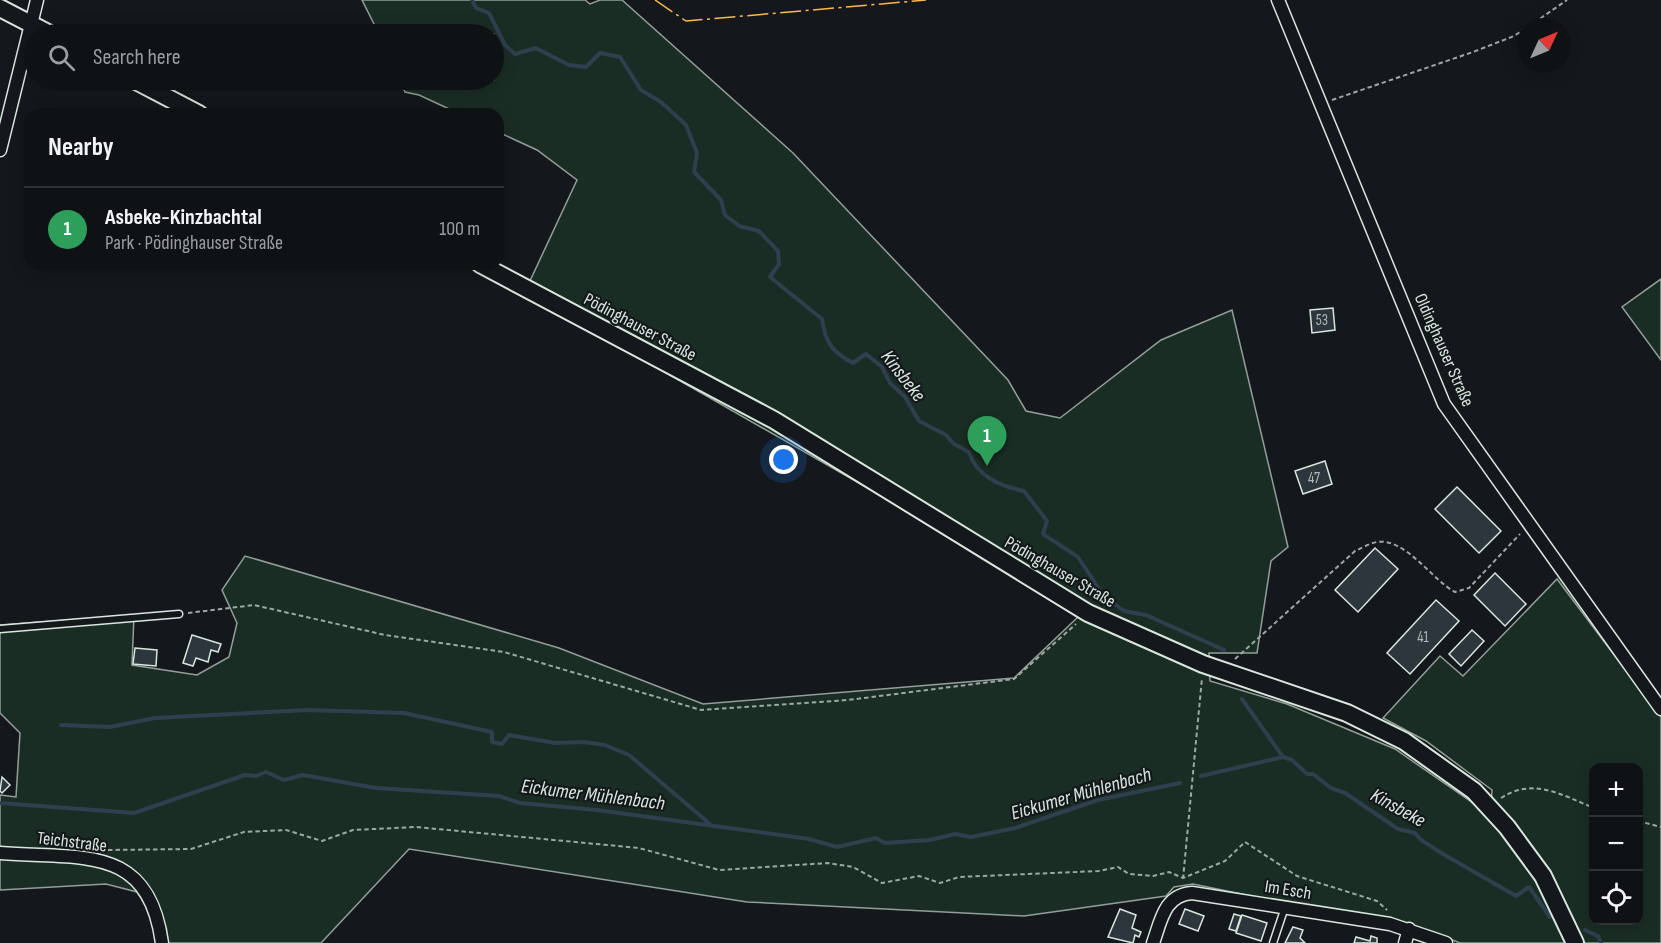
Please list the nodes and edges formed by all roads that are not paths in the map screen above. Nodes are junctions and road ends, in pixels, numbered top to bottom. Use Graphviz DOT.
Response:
graph roads {
  1 [pos="37,0"];
  2 [pos="1278,0"];
  3 [pos="0,8"];
  4 [pos="30,24"];
  5 [pos="24,49"];
  6 [pos="153,90"];
  7 [pos="188,108"];
  8 [pos="0,150"];
  9 [pos="491,270"];
  10 [pos="179,614"];
  11 [pos="0,628"];
  12 [pos="1661,709"];
  13 [pos="0,853"];
  14 [pos="1285,908"];
  15 [pos="1409,929"];
  16 [pos="162,943"];
  17 [pos="1153,943"];
  18 [pos="1272,943"];
  19 [pos="1405,943"];
  20 [pos="1446,943"];
  21 [pos="1575,943"];
  1 -- 4 [label="street"];
  2 -- 12 [label="street, Oldinghauser Straße"];
  3 -- 4 [label="street"];
  5 -- 8 [label="street"];
  6 -- 7 [label="street"];
  9 -- 21 [label="street, Pödinghauser Straße"];
  10 -- 11 [label="lane"];
  13 -- 16 [label="street, Teichstraße"];
  14 -- 15 [label="street, Im Esch"];
  14 -- 17 [label="street, Im Esch"];
  14 -- 18 [label="lane"];
  15 -- 19 [label="street"];
  15 -- 20 [label="street, Im Esch"];
}
